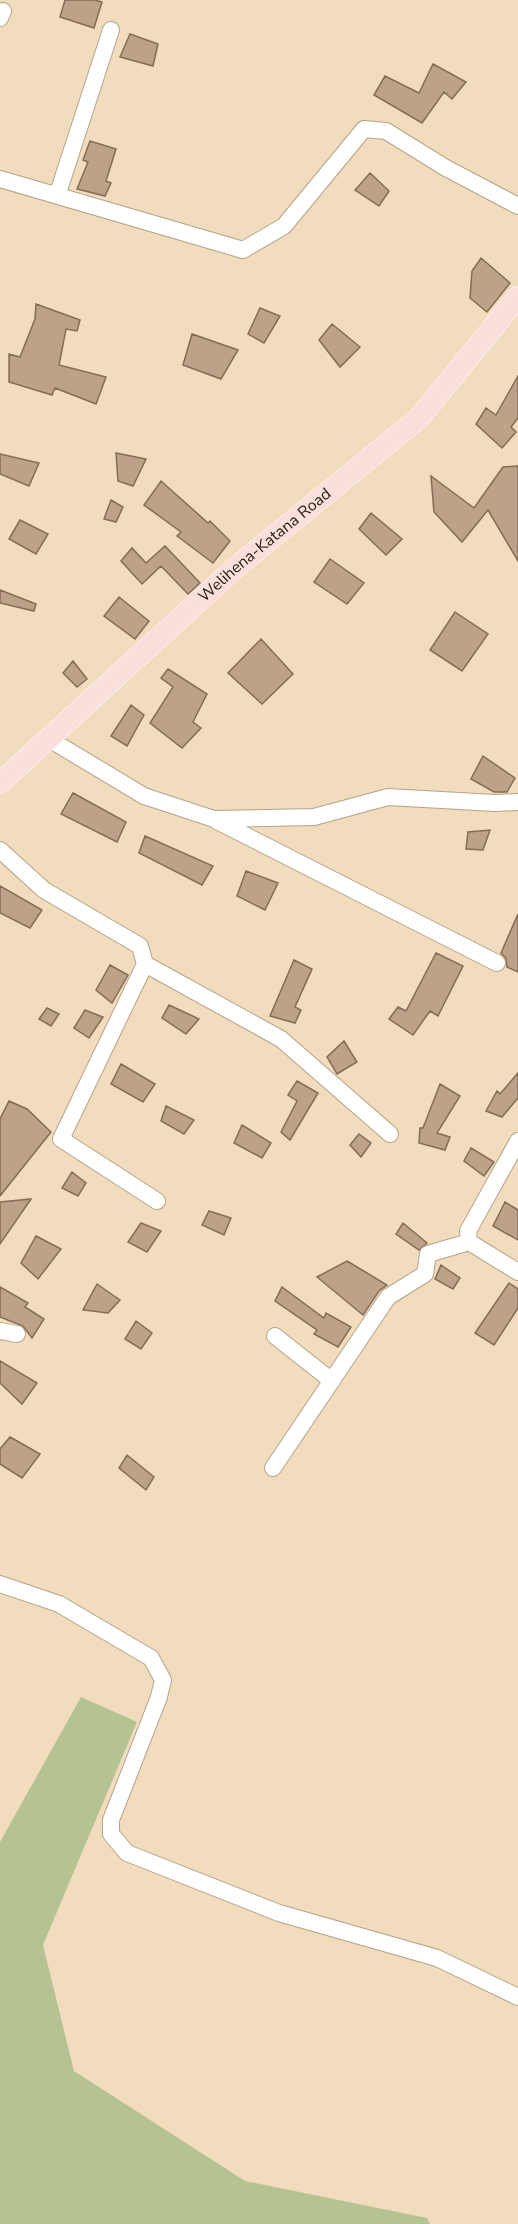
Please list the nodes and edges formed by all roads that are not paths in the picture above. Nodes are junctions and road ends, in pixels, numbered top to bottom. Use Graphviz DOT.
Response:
graph roads {
  1 [pos="111,30"];
  2 [pos="0,179"];
  3 [pos="57,196"];
  4 [pos="518,206"];
  5 [pos="518,297"];
  6 [pos="49,739"];
  7 [pos="0,783"];
  8 [pos="518,802"];
  9 [pos="214,819"];
  10 [pos="0,850"];
  11 [pos="497,963"];
  12 [pos="145,964"];
  13 [pos="390,1134"];
  14 [pos="518,1141"];
  15 [pos="157,1201"];
  16 [pos="469,1242"];
  17 [pos="518,1272"];
  18 [pos="0,1331"];
  19 [pos="17,1334"];
  20 [pos="275,1336"];
  21 [pos="332,1381"];
  22 [pos="273,1468"];
  23 [pos="0,1584"];
  24 [pos="518,1997"];
  1 -- 3 [label="street"];
  2 -- 3 [label="street"];
  3 -- 4 [label="street"];
  5 -- 6 [label="main road, Welihena-Katana Road"];
  6 -- 7 [label="main road, Welihena-Katana Road"];
  6 -- 9 [label="street"];
  8 -- 9 [label="street"];
  9 -- 11 [label="street"];
  10 -- 12 [label="street"];
  12 -- 13 [label="street"];
  12 -- 15 [label="street"];
  14 -- 16 [label="street"];
  16 -- 17 [label="street"];
  16 -- 21 [label="street"];
  18 -- 19 [label="street"];
  20 -- 21 [label="street"];
  21 -- 22 [label="street"];
  23 -- 24 [label="street"];
}
